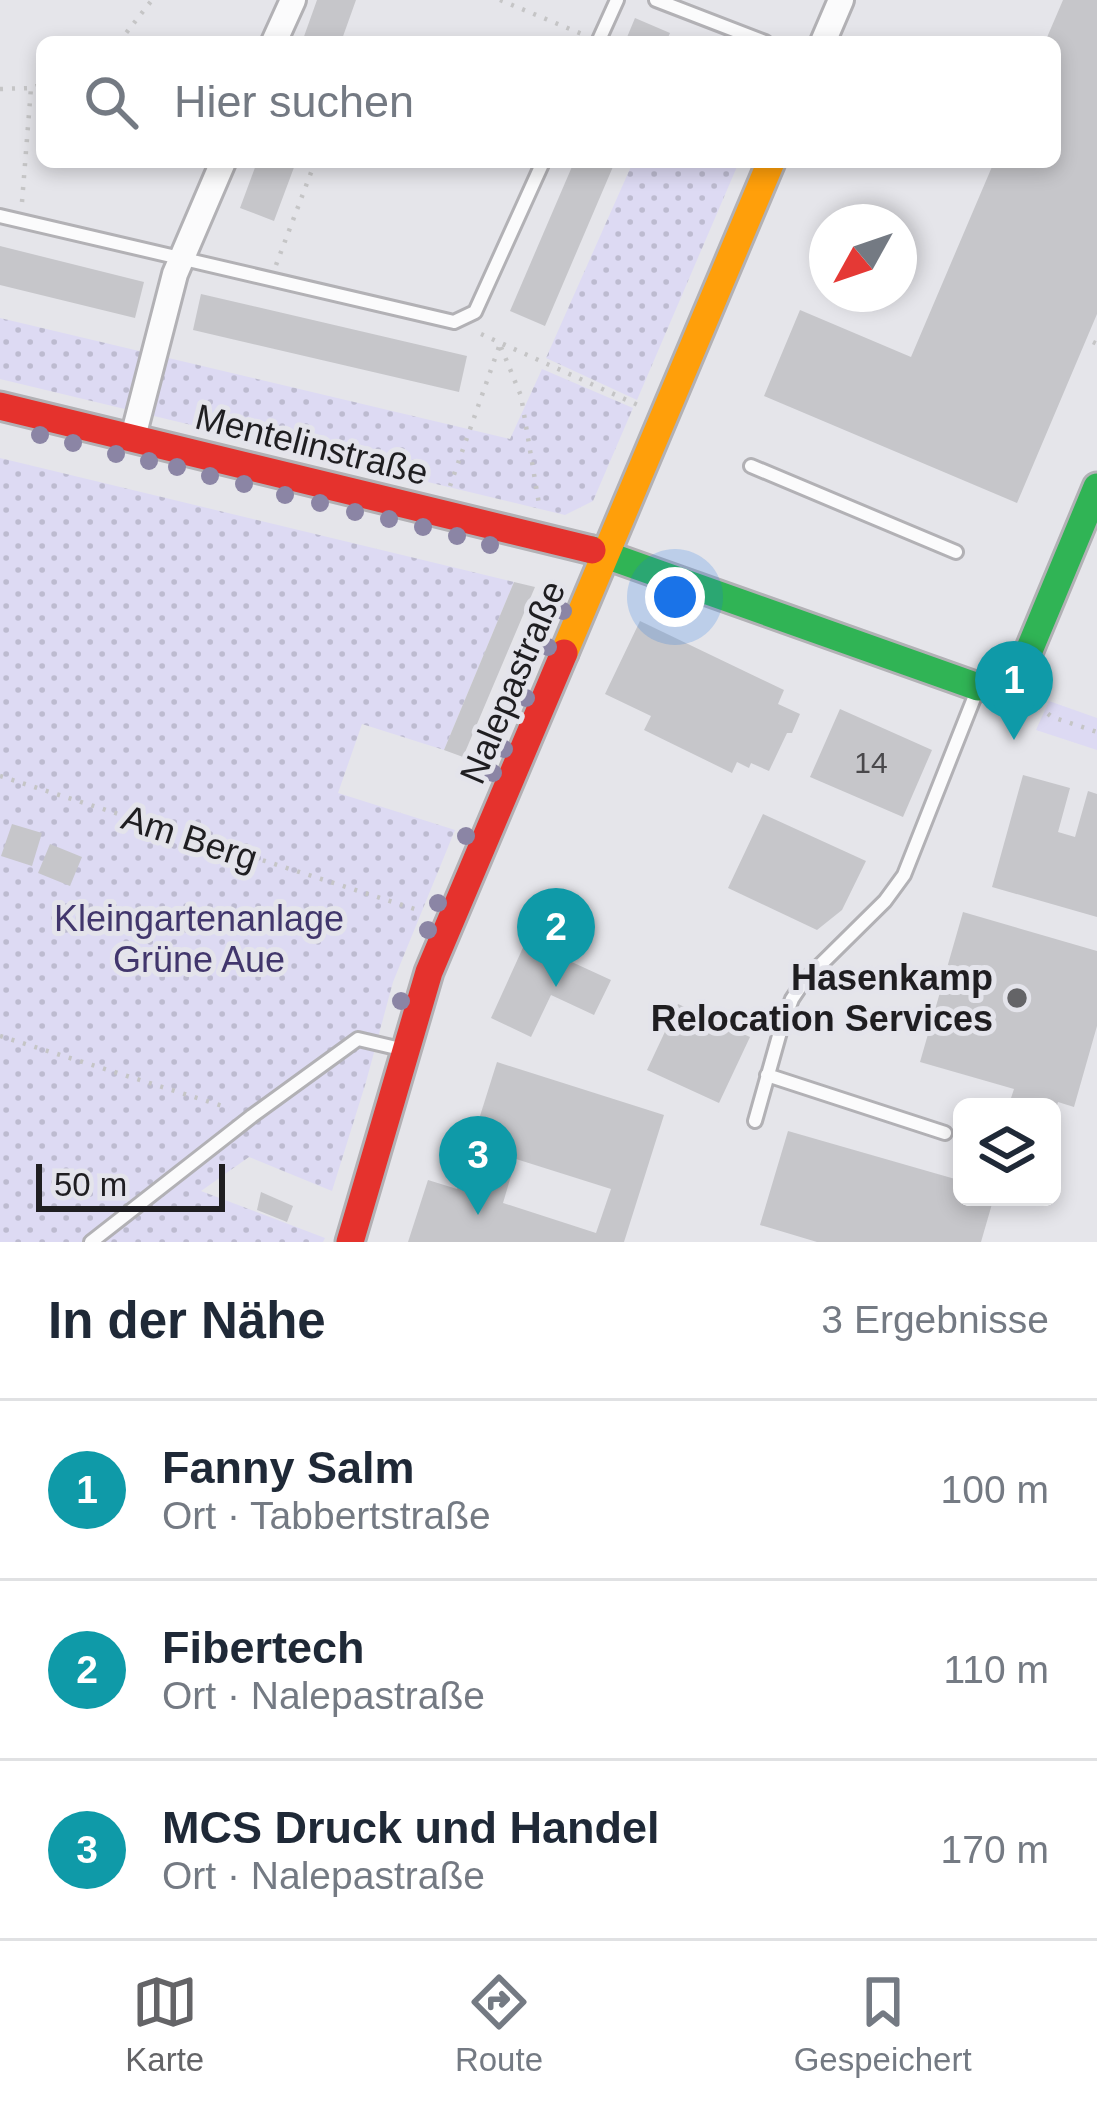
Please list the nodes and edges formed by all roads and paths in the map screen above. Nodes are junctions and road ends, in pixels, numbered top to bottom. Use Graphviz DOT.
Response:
graph roads {
  1 [pos="152,0"];
  2 [pos="292,0"];
  3 [pos="500,0"];
  4 [pos="617,0"];
  5 [pos="656,0"];
  6 [pos="841,0"];
  7 [pos="124,36"];
  8 [pos="277,36"];
  9 [pos="586,36"];
  10 [pos="600,36"];
  11 [pos="749,36"];
  12 [pos="826,36"];
  13 [pos="36,87"];
  14 [pos="31,88"];
  15 [pos="0,89"];
  16 [pos="220,168"];
  17 [pos="313,168"];
  18 [pos="540,168"];
  19 [pos="768,168"];
  20 [pos="0,216"];
  21 [pos="20,220"];
  22 [pos="181,259"];
  23 [pos="274,270"];
  24 [pos="482,334"];
  25 [pos="500,344"];
  26 [pos="0,406"];
  27 [pos="644,407"];
  28 [pos="133,437"];
  29 [pos="751,466"];
  30 [pos="1097,488"];
  31 [pos="447,493"];
  32 [pos="541,516"];
  33 [pos="956,552"];
  34 [pos="606,555"];
  35 [pos="978,687"];
  36 [pos="1029,699"];
  37 [pos="1097,732"];
  38 [pos="0,776"];
  39 [pos="450,920"];
  40 [pos="0,1036"];
  41 [pos="406,1051"];
  42 [pos="767,1075"];
  43 [pos="252,1116"];
  44 [pos="755,1121"];
  45 [pos="945,1133"];
  46 [pos="92,1242"];
  47 [pos="350,1242"];
  1 -- 7 [label="path"];
  2 -- 8 [label="street"];
  3 -- 9 [label="path"];
  4 -- 10 [label="lane"];
  5 -- 11 [label="lane"];
  6 -- 12 [label="street"];
  13 -- 14 [label="path"];
  14 -- 15 [label="path"];
  14 -- 21 [label="path"];
  16 -- 22 [label="street"];
  17 -- 23 [label="path"];
  18 -- 22 [label="lane"];
  19 -- 34 [label="street, Nalepastraße"];
  20 -- 21 [label="lane"];
  21 -- 22 [label="lane"];
  22 -- 28 [label="street"];
  24 -- 25 [label="path"];
  25 -- 27 [label="path"];
  25 -- 31 [label="path"];
  25 -- 32 [label="path"];
  26 -- 28 [label="street, Mentelinstraße"];
  28 -- 34 [label="street, Mentelinstraße"];
  29 -- 33 [label="lane"];
  30 -- 35 [label="street"];
  34 -- 35 [label="street, Mentelinstraße"];
  34 -- 39 [label="street, Nalepastraße"];
  35 -- 42 [label="lane"];
  36 -- 37 [label="path"];
  38 -- 39 [label="path, Am Berg"];
  39 -- 41 [label="street, Nalepastraße"];
  40 -- 43 [label="path"];
  41 -- 43 [label="lane"];
  41 -- 47 [label="street, Nalepastraße"];
  42 -- 44 [label="lane"];
  42 -- 45 [label="lane"];
  43 -- 46 [label="lane"];
}
